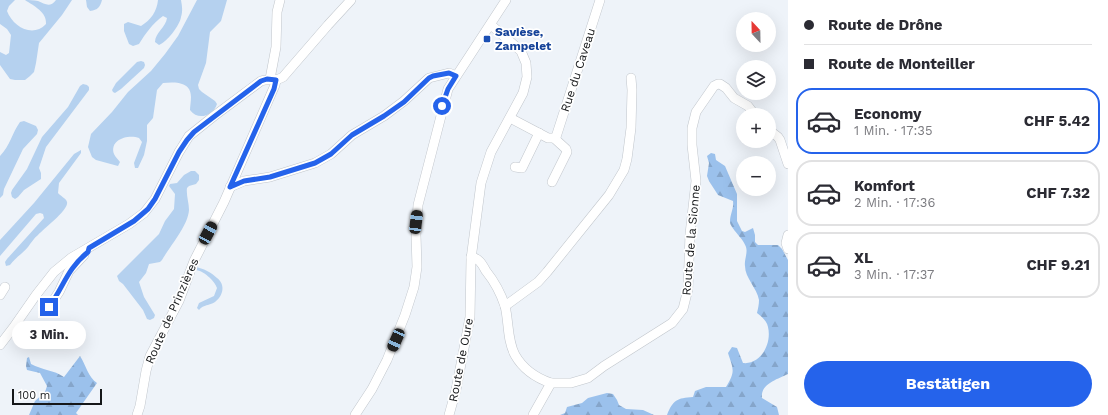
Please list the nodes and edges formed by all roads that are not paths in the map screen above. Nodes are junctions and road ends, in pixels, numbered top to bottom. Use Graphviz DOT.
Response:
graph roads {
  1 [pos="280,0"];
  2 [pos="351,0"];
  3 [pos="506,0"];
  4 [pos="600,0"];
  5 [pos="491,25"];
  6 [pos="456,76"];
  7 [pos="631,78"];
  8 [pos="273,80"];
  9 [pos="750,108"];
  10 [pos="510,118"];
  11 [pos="539,133"];
  12 [pos="776,135"];
  13 [pos="554,138"];
  14 [pos="788,164"];
  15 [pos="515,167"];
  16 [pos="552,182"];
  17 [pos="230,187"];
  18 [pos="788,235"];
  19 [pos="89,248"];
  20 [pos="788,249"];
  21 [pos="471,257"];
  22 [pos="5,287"];
  23 [pos="0,295"];
  24 [pos="504,306"];
  25 [pos="45,312"];
  26 [pos="0,345"];
  27 [pos="551,384"];
  28 [pos="137,415"];
  29 [pos="355,415"];
  30 [pos="449,415"];
  31 [pos="533,415"];
  1 -- 8 [label="street, Route de Prinzières"];
  2 -- 8 [label="street"];
  3 -- 5 [label="street"];
  4 -- 13 [label="street, Rue du Caveau"];
  5 -- 6 [label="street"];
  5 -- 10 [label="street, Route de Oure"];
  6 -- 17 [label="street"];
  6 -- 29 [label="street"];
  7 -- 24 [label="street"];
  8 -- 17 [label="street, Route de Prinzières"];
  8 -- 19 [label="street"];
  9 -- 27 [label="street, Route de la Sionne"];
  10 -- 11 [label="street"];
  10 -- 21 [label="street, Route de Oure"];
  11 -- 13 [label="street"];
  11 -- 15 [label="street"];
  12 -- 14 [label="street"];
  13 -- 16 [label="street"];
  17 -- 28 [label="street, Route de Prinzières"];
  18 -- 20 [label="street"];
  19 -- 25 [label="street"];
  19 -- 26 [label="street"];
  21 -- 24 [label="street"];
  21 -- 30 [label="street, Route de Oure"];
  22 -- 23 [label="street"];
  24 -- 27 [label="street"];
  27 -- 31 [label="street"];
}
